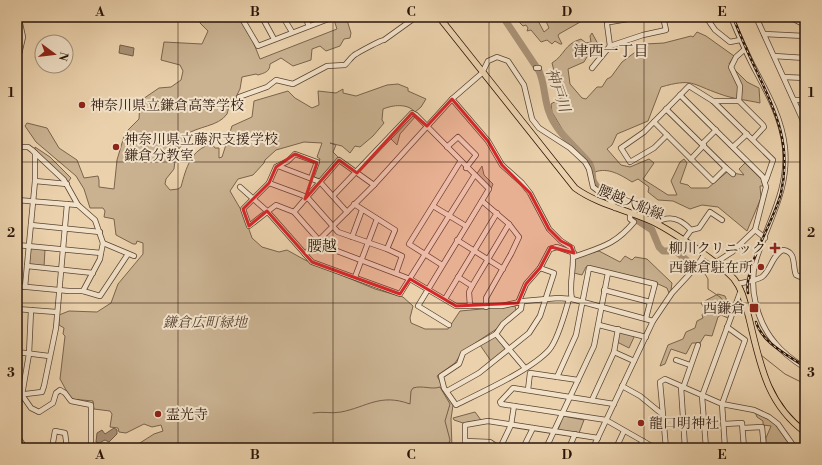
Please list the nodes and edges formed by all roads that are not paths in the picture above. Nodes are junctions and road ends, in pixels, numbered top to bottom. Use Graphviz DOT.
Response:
graph roads {
  1 [pos="241,17"];
  2 [pos="262,17"];
  3 [pos="284,17"];
  4 [pos="305,17"];
  5 [pos="416,17"];
  6 [pos="439,17"];
  7 [pos="608,17"];
  8 [pos="639,17"];
  9 [pos="663,17"];
  10 [pos="706,17"];
  11 [pos="731,17"];
  12 [pos="756,17"];
  13 [pos="790,17"];
  14 [pos="331,18"];
  15 [pos="628,18"];
  16 [pos="19,20"];
  17 [pos="607,24"];
  18 [pos="805,25"];
  19 [pos="309,26"];
  20 [pos="292,32"];
  21 [pos="764,34"];
  22 [pos="805,36"];
  23 [pos="274,39"];
  24 [pos="740,40"];
  25 [pos="610,46"];
  26 [pos="744,50"];
  27 [pos="774,56"];
  28 [pos="805,58"];
  29 [pos="17,63"];
  30 [pos="592,68"];
  31 [pos="482,73"];
  32 [pos="784,77"];
  33 [pos="805,78"];
  34 [pos="680,95"];
  35 [pos="239,98"];
  36 [pos="452,99"];
  37 [pos="713,100"];
  38 [pos="794,100"];
  39 [pos="805,100"];
  40 [pos="739,101"];
  41 [pos="666,109"];
  42 [pos="654,122"];
  43 [pos="805,123"];
  44 [pos="427,126"];
  45 [pos="716,130"];
  46 [pos="747,134"];
  47 [pos="667,135"];
  48 [pos="753,140"];
  49 [pos="703,145"];
  50 [pos="17,147"];
  51 [pos="447,147"];
  52 [pos="733,147"];
  53 [pos="35,153"];
  54 [pos="691,159"];
  55 [pos="460,162"];
  56 [pos="278,166"];
  57 [pos="466,168"];
  58 [pos="726,168"];
  59 [pos="357,173"];
  60 [pos="733,174"];
  61 [pos="474,176"];
  62 [pos="311,178"];
  63 [pos="766,180"];
  64 [pos="35,181"];
  65 [pos="320,182"];
  66 [pos="270,183"];
  67 [pos="67,184"];
  68 [pos="374,185"];
  69 [pos="240,187"];
  70 [pos="333,196"];
  71 [pos="306,197"];
  72 [pos="17,200"];
  73 [pos="252,200"];
  74 [pos="33,201"];
  75 [pos="482,201"];
  76 [pos="67,204"];
  77 [pos="354,204"];
  78 [pos="78,205"];
  79 [pos="433,206"];
  80 [pos="615,208"];
  81 [pos="362,210"];
  82 [pos="267,211"];
  83 [pos="294,212"];
  84 [pos="347,212"];
  85 [pos="497,213"];
  86 [pos="630,213"];
  87 [pos="449,217"];
  88 [pos="377,219"];
  89 [pos="722,220"];
  90 [pos="656,223"];
  91 [pos="509,224"];
  92 [pos="31,225"];
  93 [pos="333,226"];
  94 [pos="466,226"];
  95 [pos="64,228"];
  96 [pos="691,230"];
  97 [pos="755,230"];
  98 [pos="100,232"];
  99 [pos="352,237"];
  100 [pos="765,238"];
  101 [pos="319,240"];
  102 [pos="457,240"];
  103 [pos="684,241"];
  104 [pos="103,243"];
  105 [pos="368,243"];
  106 [pos="17,245"];
  107 [pos="29,246"];
  108 [pos="62,249"];
  109 [pos="387,249"];
  110 [pos="474,251"];
  111 [pos="101,253"];
  112 [pos="305,254"];
  113 [pos="426,255"];
  114 [pos="574,255"];
  115 [pos="704,256"];
  116 [pos="362,260"];
  117 [pos="489,260"];
  118 [pos="715,263"];
  119 [pos="442,265"];
  120 [pos="27,266"];
  121 [pos="540,268"];
  122 [pos="503,269"];
  123 [pos="60,270"];
  124 [pos="396,272"];
  125 [pos="93,273"];
  126 [pos="608,273"];
  127 [pos="458,277"];
  128 [pos="355,278"];
  129 [pos="410,279"];
  130 [pos="805,279"];
  131 [pos="753,280"];
  132 [pos="737,284"];
  133 [pos="17,286"];
  134 [pos="472,286"];
  135 [pos="25,287"];
  136 [pos="428,289"];
  137 [pos="58,290"];
  138 [pos="604,290"];
  139 [pos="741,290"];
  140 [pos="83,291"];
  141 [pos="546,298"];
  142 [pos="444,299"];
  143 [pos="570,299"];
  144 [pos="520,302"];
  145 [pos="583,302"];
  146 [pos="650,302"];
  147 [pos="470,306"];
  148 [pos="486,307"];
  149 [pos="602,307"];
  150 [pos="17,309"];
  151 [pos="31,310"];
  152 [pos="56,312"];
  153 [pos="646,318"];
  154 [pos="653,321"];
  155 [pos="449,325"];
  156 [pos="599,325"];
  157 [pos="727,327"];
  158 [pos="618,330"];
  159 [pos="496,334"];
  160 [pos="646,337"];
  161 [pos="698,345"];
  162 [pos="509,349"];
  163 [pos="17,352"];
  164 [pos="614,352"];
  165 [pos="29,354"];
  166 [pos="49,356"];
  167 [pos="676,360"];
  168 [pos="634,361"];
  169 [pos="690,365"];
  170 [pos="525,368"];
  171 [pos="805,368"];
  172 [pos="557,377"];
  173 [pos="578,380"];
  174 [pos="622,386"];
  175 [pos="682,387"];
  176 [pos="528,390"];
  177 [pos="447,391"];
  178 [pos="19,395"];
  179 [pos="702,396"];
  180 [pos="570,397"];
  181 [pos="592,400"];
  182 [pos="614,404"];
  183 [pos="722,404"];
  184 [pos="514,406"];
  185 [pos="562,414"];
  186 [pos="662,414"];
  187 [pos="606,420"];
  188 [pos="724,424"];
  189 [pos="511,425"];
  190 [pos="533,428"];
  191 [pos="743,428"];
  192 [pos="554,431"];
  193 [pos="624,431"];
  194 [pos="805,432"];
  195 [pos="575,434"];
  196 [pos="17,436"];
  197 [pos="598,438"];
  198 [pos="643,441"];
  199 [pos="465,442"];
  200 [pos="25,448"];
  201 [pos="52,448"];
  202 [pos="67,448"];
  203 [pos="91,448"];
  204 [pos="465,448"];
  205 [pos="500,448"];
  206 [pos="523,448"];
  207 [pos="546,448"];
  208 [pos="569,448"];
  209 [pos="593,448"];
  210 [pos="616,448"];
  211 [pos="639,448"];
  212 [pos="655,448"];
  213 [pos="666,448"];
  214 [pos="685,448"];
  215 [pos="706,448"];
  216 [pos="725,448"];
  217 [pos="744,448"];
  218 [pos="764,448"];
  219 [pos="795,448"];
  1 -- 23 [label="street"];
  2 -- 23 [label="street"];
  3 -- 20 [label="street"];
  4 -- 19 [label="street"];
  5 -- 35 [label="street"];
  6 -- 31 [label="main road, 腰越大船線"];
  7 -- 15 [label="street"];
  8 -- 15 [label="street"];
  9 -- 25 [label="street"];
  10 -- 24 [label="street"];
  11 -- 24 [label="street"];
  12 -- 21 [label="street"];
  13 -- 18 [label="street"];
  14 -- 19 [label="street"];
  16 -- 29 [label="street"];
  17 -- 25 [label="street"];
  19 -- 20 [label="street"];
  20 -- 23 [label="street"];
  21 -- 22 [label="street"];
  21 -- 27 [label="street"];
  24 -- 26 [label="street"];
  25 -- 30 [label="street"];
  26 -- 40 [label="street"];
  26 -- 100 [label="street"];
  27 -- 28 [label="street"];
  27 -- 32 [label="street"];
  31 -- 36 [label="street"];
  31 -- 80 [label="main road, 腰越大船線"];
  31 -- 80 [label="street"];
  32 -- 33 [label="street"];
  32 -- 38 [label="street"];
  34 -- 37 [label="street"];
  34 -- 41 [label="street"];
  34 -- 45 [label="street"];
  36 -- 44 [label="street"];
  36 -- 114 [label="street"];
  37 -- 40 [label="street"];
  37 -- 46 [label="street"];
  38 -- 39 [label="street"];
  38 -- 43 [label="street"];
  40 -- 48 [label="street"];
  41 -- 42 [label="street"];
  41 -- 49 [label="street"];
  42 -- 47 [label="street"];
  42 -- 47 [label="street"];
  44 -- 51 [label="street"];
  44 -- 59 [label="street"];
  44 -- 68 [label="street"];
  45 -- 49 [label="street"];
  45 -- 52 [label="street"];
  46 -- 48 [label="street"];
  46 -- 52 [label="street"];
  47 -- 54 [label="street"];
  48 -- 63 [label="street"];
  49 -- 54 [label="street"];
  49 -- 58 [label="street"];
  50 -- 53 [label="street"];
  51 -- 55 [label="street"];
  51 -- 57 [label="street"];
  52 -- 63 [label="street"];
  53 -- 64 [label="street"];
  53 -- 67 [label="street"];
  54 -- 58 [label="street"];
  55 -- 57 [label="street"];
  55 -- 79 [label="street"];
  56 -- 62 [label="street"];
  56 -- 62 [label="street"];
  56 -- 66 [label="street"];
  57 -- 61 [label="street"];
  58 -- 60 [label="street"];
  59 -- 65 [label="street"];
  59 -- 68 [label="street"];
  59 -- 70 [label="street"];
  61 -- 75 [label="street"];
  61 -- 87 [label="street"];
  62 -- 65 [label="street"];
  63 -- 97 [label="street"];
  64 -- 67 [label="street"];
  64 -- 74 [label="street"];
  65 -- 70 [label="street"];
  65 -- 71 [label="street"];
  66 -- 71 [label="street"];
  66 -- 73 [label="street"];
  67 -- 78 [label="street"];
  68 -- 77 [label="street"];
  69 -- 73 [label="street"];
  70 -- 84 [label="street"];
  71 -- 83 [label="street"];
  71 -- 93 [label="street"];
  72 -- 74 [label="street"];
  73 -- 82 [label="street"];
  73 -- 82 [label="street"];
  74 -- 76 [label="street"];
  74 -- 92 [label="street"];
  75 -- 85 [label="street"];
  75 -- 94 [label="street"];
  76 -- 78 [label="street"];
  76 -- 95 [label="street"];
  77 -- 81 [label="street"];
  77 -- 84 [label="street"];
  78 -- 98 [label="street"];
  79 -- 87 [label="street"];
  79 -- 113 [label="street"];
  80 -- 86 [label="main road, 腰越大船線"];
  81 -- 88 [label="street"];
  81 -- 99 [label="street"];
  82 -- 83 [label="street"];
  82 -- 112 [label="street"];
  83 -- 101 [label="street"];
  84 -- 93 [label="street"];
  85 -- 91 [label="street"];
  85 -- 110 [label="street"];
  86 -- 90 [label="main road, 腰越大船線"];
  86 -- 114 [label="street"];
  87 -- 94 [label="street"];
  87 -- 113 [label="street"];
  88 -- 105 [label="street"];
  88 -- 109 [label="street"];
  89 -- 96 [label="street"];
  90 -- 96 [label="street"];
  90 -- 103 [label="main road, 腰越大船線"];
  91 -- 117 [label="street"];
  91 -- 122 [label="street"];
  92 -- 95 [label="street"];
  92 -- 107 [label="street"];
  93 -- 99 [label="street"];
  93 -- 101 [label="street"];
  94 -- 102 [label="street"];
  95 -- 98 [label="street"];
  95 -- 108 [label="street"];
  96 -- 103 [label="street"];
  97 -- 100 [label="street"];
  97 -- 118 [label="street"];
  98 -- 104 [label="street"];
  99 -- 105 [label="street"];
  100 -- 131 [label="street"];
  101 -- 112 [label="street"];
  101 -- 116 [label="street"];
  102 -- 110 [label="street"];
  102 -- 119 [label="street"];
  103 -- 115 [label="main road, 腰越大船線"];
  104 -- 111 [label="street"];
  104 -- 140 [label="street"];
  105 -- 109 [label="street"];
  105 -- 116 [label="street"];
  106 -- 107 [label="street"];
  107 -- 108 [label="street"];
  107 -- 120 [label="street"];
  108 -- 111 [label="street"];
  108 -- 123 [label="street"];
  109 -- 124 [label="street"];
  110 -- 117 [label="street"];
  110 -- 127 [label="street"];
  111 -- 125 [label="street"];
  112 -- 128 [label="street"];
  113 -- 119 [label="street"];
  113 -- 129 [label="street"];
  114 -- 121 [label="street"];
  114 -- 143 [label="street"];
  115 -- 118 [label="main road, 腰越大船線"];
  115 -- 154 [label="street"];
  116 -- 124 [label="street"];
  116 -- 128 [label="street"];
  117 -- 122 [label="street"];
  117 -- 134 [label="street"];
  118 -- 132 [label="main road, 腰越大船線"];
  119 -- 136 [label="street"];
  120 -- 123 [label="street"];
  120 -- 135 [label="street"];
  121 -- 141 [label="street"];
  121 -- 144 [label="street"];
  122 -- 148 [label="street"];
  123 -- 125 [label="street"];
  123 -- 137 [label="street"];
  124 -- 129 [label="street"];
  125 -- 140 [label="street"];
  126 -- 138 [label="street"];
  126 -- 145 [label="street"];
  126 -- 146 [label="street"];
  127 -- 134 [label="street"];
  127 -- 142 [label="street"];
  128 -- 129 [label="street"];
  129 -- 136 [label="street"];
  130 -- 131 [label="street"];
  131 -- 132 [label="street"];
  131 -- 171 [label="street"];
  132 -- 139 [label="main road, 腰越大船線"];
  133 -- 135 [label="street"];
  134 -- 147 [label="street"];
  135 -- 137 [label="street"];
  136 -- 142 [label="street"];
  136 -- 155 [label="street"];
  137 -- 140 [label="street"];
  137 -- 152 [label="street"];
  138 -- 146 [label="street"];
  138 -- 149 [label="street"];
  139 -- 157 [label="street"];
  139 -- 194 [label="main road, 腰越大船線"];
  141 -- 143 [label="street"];
  141 -- 144 [label="street"];
  141 -- 162 [label="street"];
  142 -- 147 [label="street"];
  143 -- 145 [label="street"];
  143 -- 170 [label="street"];
  144 -- 148 [label="street"];
  144 -- 159 [label="street"];
  145 -- 149 [label="street"];
  145 -- 172 [label="street"];
  146 -- 153 [label="street"];
  147 -- 148 [label="street"];
  149 -- 153 [label="street"];
  149 -- 156 [label="street"];
  150 -- 151 [label="street"];
  151 -- 152 [label="street"];
  151 -- 165 [label="street"];
  152 -- 166 [label="street"];
  153 -- 154 [label="street"];
  154 -- 160 [label="street"];
  156 -- 158 [label="street"];
  156 -- 173 [label="street"];
  157 -- 179 [label="street"];
  157 -- 183 [label="street"];
  158 -- 160 [label="street"];
  158 -- 164 [label="street"];
  159 -- 162 [label="street"];
  159 -- 177 [label="street"];
  160 -- 168 [label="street"];
  161 -- 169 [label="street"];
  162 -- 170 [label="street"];
  162 -- 177 [label="street"];
  163 -- 165 [label="street"];
  164 -- 168 [label="street"];
  164 -- 181 [label="street"];
  165 -- 166 [label="street"];
  165 -- 178 [label="street"];
  166 -- 178 [label="street"];
  167 -- 169 [label="street"];
  168 -- 174 [label="street"];
  169 -- 175 [label="street"];
  170 -- 177 [label="street"];
  172 -- 173 [label="street"];
  172 -- 176 [label="street"];
  173 -- 180 [label="street"];
  174 -- 182 [label="street"];
  174 -- 186 [label="street"];
  175 -- 179 [label="street"];
  175 -- 186 [label="street"];
  175 -- 214 [label="street"];
  176 -- 180 [label="street"];
  176 -- 184 [label="street"];
  178 -- 203 [label="street"];
  179 -- 183 [label="street"];
  179 -- 215 [label="street"];
  180 -- 181 [label="street"];
  180 -- 185 [label="street"];
  181 -- 182 [label="street"];
  182 -- 187 [label="street"];
  183 -- 188 [label="street"];
  183 -- 219 [label="street"];
  184 -- 185 [label="street"];
  184 -- 189 [label="street"];
  185 -- 187 [label="street"];
  185 -- 192 [label="street"];
  186 -- 213 [label="street"];
  187 -- 193 [label="street"];
  187 -- 197 [label="street"];
  188 -- 191 [label="street"];
  188 -- 216 [label="street"];
  189 -- 190 [label="street"];
  189 -- 199 [label="street"];
  189 -- 205 [label="street"];
  190 -- 192 [label="street"];
  190 -- 206 [label="street"];
  191 -- 217 [label="street"];
  191 -- 218 [label="street"];
  192 -- 195 [label="street"];
  192 -- 207 [label="street"];
  193 -- 198 [label="street"];
  193 -- 210 [label="street"];
  195 -- 197 [label="street"];
  195 -- 208 [label="street"];
  196 -- 200 [label="street"];
  197 -- 209 [label="street"];
  198 -- 211 [label="street"];
  198 -- 212 [label="street"];
  199 -- 204 [label="street"];
  199 -- 205 [label="street"];
  201 -- 202 [label="street"];
}
